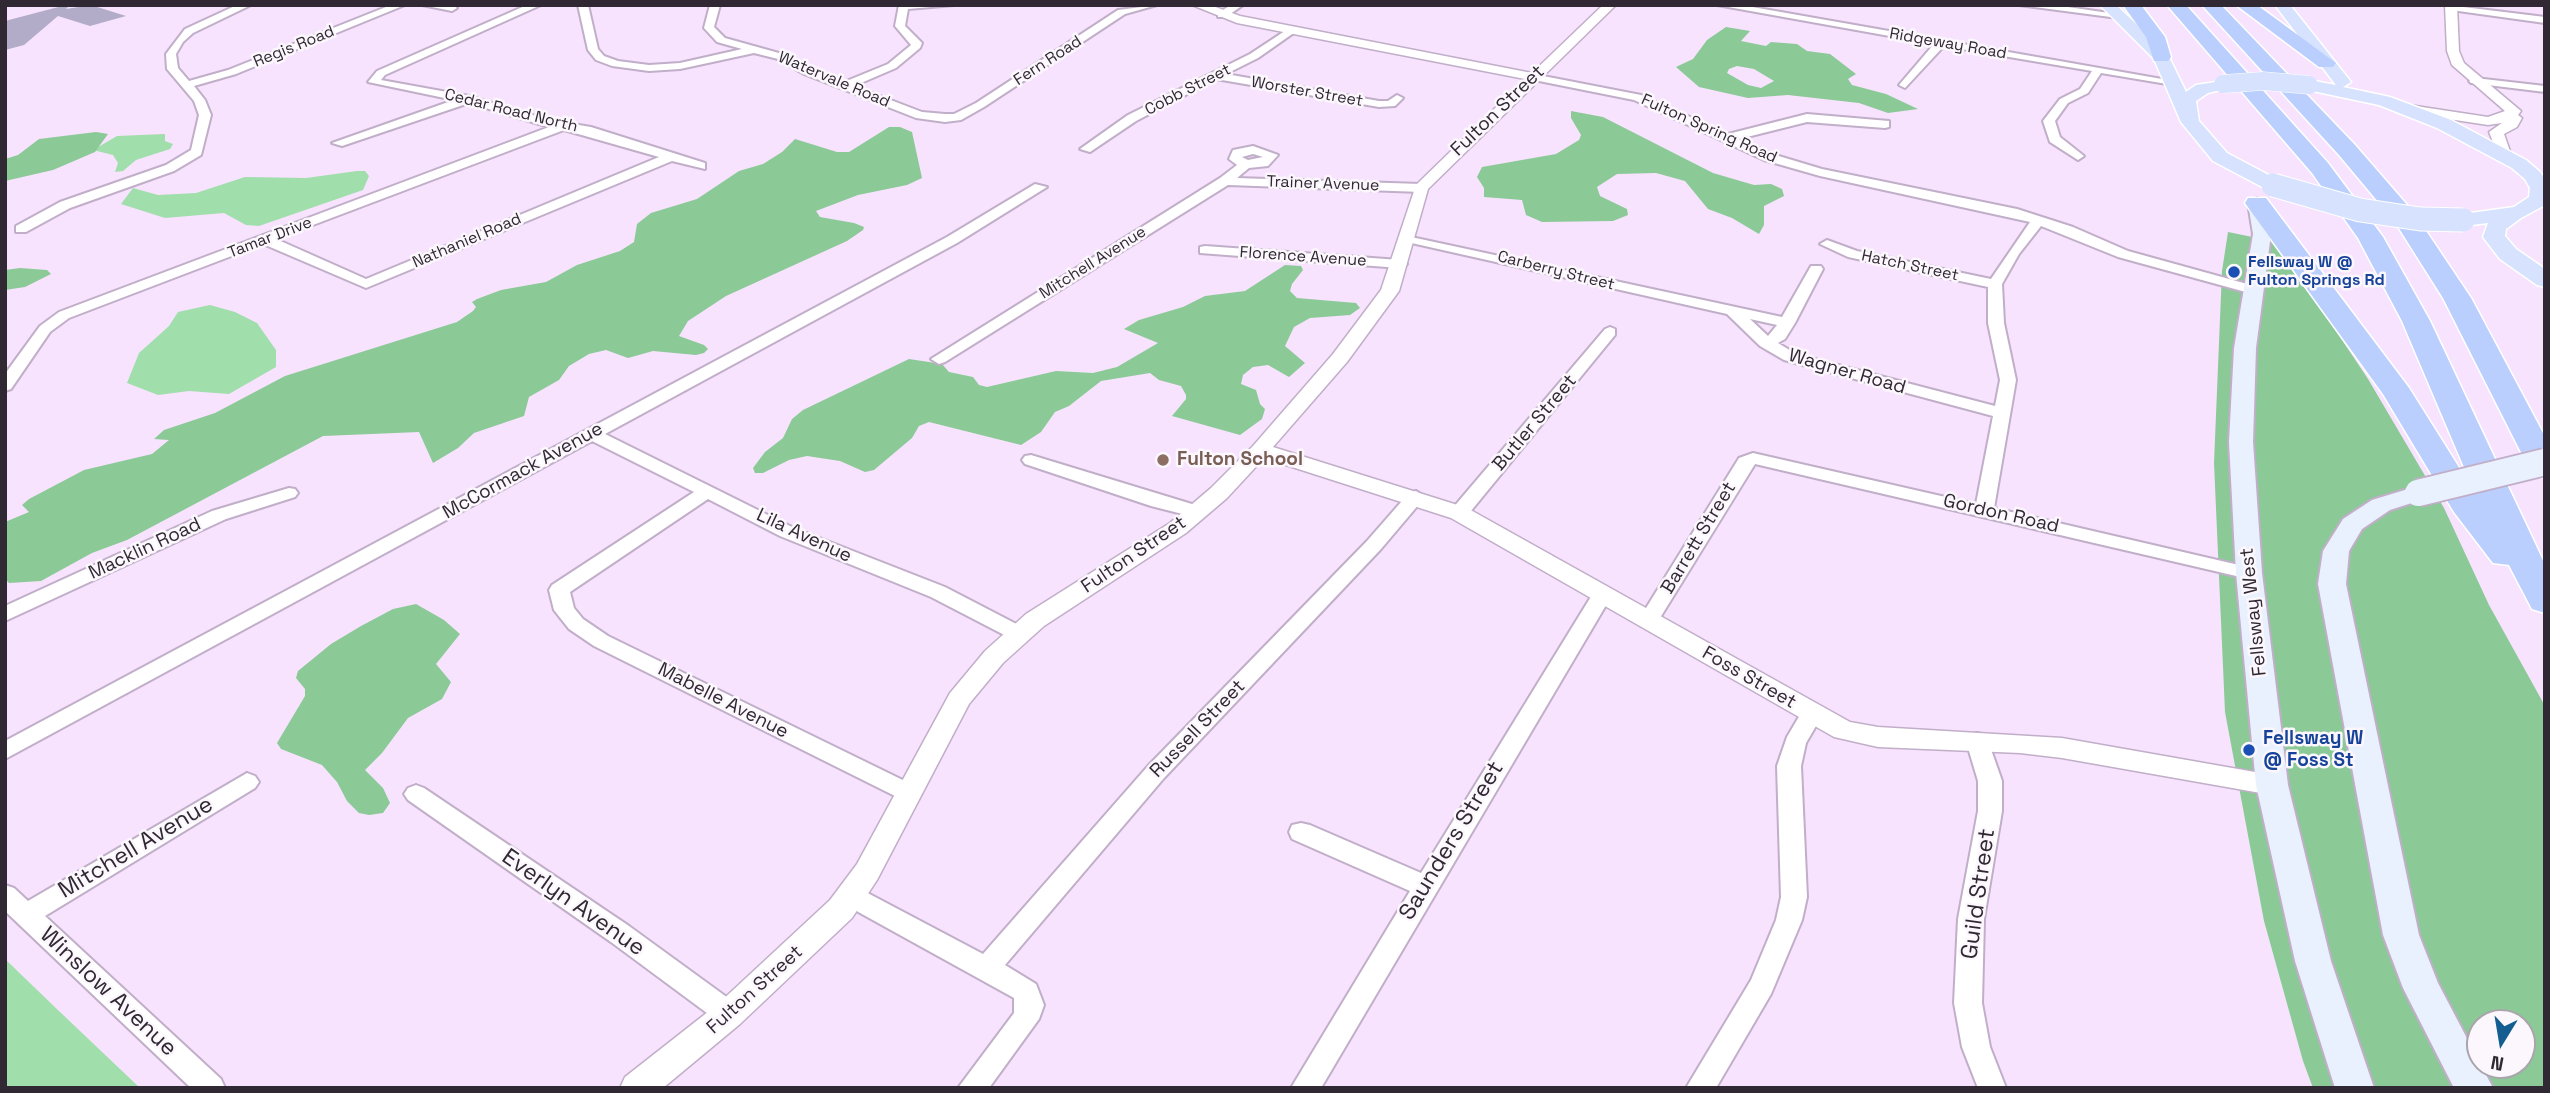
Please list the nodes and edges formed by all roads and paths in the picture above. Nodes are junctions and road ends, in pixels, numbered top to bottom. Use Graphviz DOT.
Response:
graph roads {
  1 [pos="246,5"];
  2 [pos="400,5"];
  3 [pos="427,5"];
  4 [pos="536,5"];
  5 [pos="583,5"];
  6 [pos="715,5"];
  7 [pos="949,5"];
  8 [pos="1152,5"];
  9 [pos="1198,5"];
  10 [pos="1238,5"];
  11 [pos="1610,5"];
  12 [pos="1722,5"];
  13 [pos="2024,5"];
  14 [pos="2176,5"];
  15 [pos="2211,5"];
  16 [pos="2245,5"];
  17 [pos="2281,5"];
  18 [pos="904,6"];
  19 [pos="2451,6"];
  20 [pos="2057,7"];
  21 [pos="452,8"];
  22 [pos="2119,8"];
  23 [pos="1222,15"];
  24 [pos="2545,20"];
  25 [pos="1291,30"];
  26 [pos="1941,43"];
  27 [pos="752,49"];
  28 [pos="2161,57"];
  29 [pos="2326,63"];
  30 [pos="2098,70"];
  31 [pos="1216,76"];
  32 [pos="1532,77"];
  33 [pos="2475,81"];
  34 [pos="2173,82"];
  35 [pos="186,85"];
  36 [pos="847,85"];
  37 [pos="1905,85"];
  38 [pos="2545,89"];
  39 [pos="1397,98"];
  40 [pos="468,99"];
  41 [pos="2384,101"];
  42 [pos="2408,109"];
  43 [pos="2514,111"];
  44 [pos="2188,116"];
  45 [pos="945,118"];
  46 [pos="1885,124"];
  47 [pos="562,126"];
  48 [pos="1728,138"];
  49 [pos="338,143"];
  50 [pos="1086,149"];
  51 [pos="2078,156"];
  52 [pos="670,157"];
  53 [pos="2512,159"];
  54 [pos="1246,164"];
  55 [pos="701,166"];
  56 [pos="2545,177"];
  57 [pos="1225,181"];
  58 [pos="1040,187"];
  59 [pos="1421,188"];
  60 [pos="2265,194"];
  61 [pos="2528,210"];
  62 [pos="2039,220"];
  63 [pos="21,229"];
  64 [pos="1407,238"];
  65 [pos="265,240"];
  66 [pos="1827,244"];
  67 [pos="1205,250"];
  68 [pos="1400,264"];
  69 [pos="1815,268"];
  70 [pos="2545,280"];
  71 [pos="1995,284"];
  72 [pos="2253,290"];
  73 [pos="1732,311"];
  74 [pos="1787,323"];
  75 [pos="1609,332"];
  76 [pos="1766,343"];
  77 [pos="939,359"];
  78 [pos="5,386"];
  79 [pos="2004,414"];
  80 [pos="591,434"];
  81 [pos="1260,450"];
  82 [pos="1753,458"];
  83 [pos="1031,460"];
  84 [pos="2545,462"];
  85 [pos="2545,468"];
  86 [pos="708,491"];
  87 [pos="289,493"];
  88 [pos="1416,497"];
  89 [pos="1984,510"];
  90 [pos="1198,512"];
  91 [pos="1459,513"];
  92 [pos="2249,573"];
  93 [pos="1602,595"];
  94 [pos="2545,602"];
  95 [pos="5,614"];
  96 [pos="1648,621"];
  97 [pos="1019,634"];
  98 [pos="1812,714"];
  99 [pos="1977,741"];
  100 [pos="5,751"];
  101 [pos="247,782"];
  102 [pos="2272,785"];
  103 [pos="907,792"];
  104 [pos="416,794"];
  105 [pos="1301,832"];
  106 [pos="1425,886"];
  107 [pos="5,895"];
  108 [pos="851,896"];
  109 [pos="25,915"];
  110 [pos="987,968"];
  111 [pos="729,1014"];
  112 [pos="211,1088"];
  113 [pos="636,1088"];
  114 [pos="972,1088"];
  115 [pos="1306,1088"];
  116 [pos="1700,1088"];
  117 [pos="1992,1088"];
  118 [pos="2356,1088"];
  119 [pos="2474,1088"];
  1 -- 35 [label="street"];
  2 -- 35 [label="street, Regis Road"];
  3 -- 21 [label="street"];
  4 -- 40 [label="street, Cedar Road North"];
  5 -- 27 [label="street"];
  6 -- 27 [label="street, Watervale Road"];
  7 -- 18 [label="street"];
  8 -- 45 [label="street, Fern Road"];
  9 -- 23 [label="street, Fulton Spring Road"];
  10 -- 23 [label="street"];
  11 -- 32 [label="street, Fulton Street"];
  12 -- 26 [label="street, Ridgeway Road"];
  13 -- 20 [label="street"];
  14 -- 94 [label="highway"];
  15 -- 85 [label="highway"];
  16 -- 29 [label="highway"];
  17 -- 29 [label="main road"];
  18 -- 36 [label="street"];
  19 -- 24 [label="street"];
  19 -- 33 [label="street"];
  20 -- 22 [label="street"];
  22 -- 28 [label="highway"];
  23 -- 25 [label="street, Fulton Spring Road"];
  25 -- 31 [label="street, Cobb Street"];
  25 -- 32 [label="street, Fulton Spring Road"];
  26 -- 30 [label="street, Ridgeway Road"];
  26 -- 37 [label="street"];
  27 -- 36 [label="street, Watervale Road"];
  28 -- 34 [label="main road"];
  29 -- 41 [label="main road"];
  30 -- 34 [label="street, Ridgeway Road"];
  30 -- 51 [label="street"];
  31 -- 39 [label="street, Worster Street"];
  31 -- 50 [label="street, Cobb Street"];
  32 -- 48 [label="street, Fulton Spring Road"];
  32 -- 59 [label="street, Fulton Street"];
  33 -- 38 [label="street"];
  33 -- 43 [label="street"];
  34 -- 44 [label="main road"];
  35 -- 63 [label="street"];
  36 -- 45 [label="street, Watervale Road"];
  40 -- 47 [label="street, Cedar Road North"];
  40 -- 49 [label="street"];
  41 -- 42 [label="main road"];
  41 -- 44 [label="main road, bridge"];
  42 -- 43 [label="street"];
  42 -- 53 [label="main road"];
  43 -- 53 [label="street"];
  44 -- 60 [label="main road"];
  46 -- 48 [label="street"];
  47 -- 52 [label="street, Cedar Road North"];
  47 -- 65 [label="street, Tamar Drive"];
  48 -- 62 [label="street, Fulton Spring Road"];
  52 -- 55 [label="street, Cedar Road North"];
  52 -- 65 [label="street, Nathaniel Road"];
  53 -- 56 [label="main road"];
  53 -- 61 [label="main road"];
  54 -- 57 [label="street, Mitchell Avenue"];
  57 -- 59 [label="street, Trainer Avenue"];
  57 -- 77 [label="street, Mitchell Avenue"];
  58 -- 80 [label="street, McCormack Avenue"];
  59 -- 64 [label="street, Fulton Street"];
  60 -- 61 [label="main road, bridge"];
  60 -- 72 [label="main road, Fellsway West"];
  60 -- 94 [label="highway"];
  61 -- 70 [label="main road"];
  62 -- 71 [label="street"];
  62 -- 72 [label="street, Fulton Spring Road"];
  64 -- 68 [label="street, Fulton Street"];
  64 -- 73 [label="street, Carberry Street"];
  65 -- 78 [label="street, Tamar Drive"];
  66 -- 71 [label="street, Hatch Street"];
  67 -- 68 [label="street, Florence Avenue"];
  68 -- 81 [label="street, Fulton Street"];
  69 -- 74 [label="street"];
  71 -- 79 [label="street"];
  72 -- 92 [label="main road, Fellsway West"];
  73 -- 74 [label="street"];
  73 -- 76 [label="street, Wagner Road"];
  74 -- 76 [label="street"];
  75 -- 91 [label="street, Butler Street"];
  76 -- 79 [label="street, Wagner Road"];
  79 -- 89 [label="street"];
  80 -- 86 [label="street, Lila Avenue"];
  80 -- 100 [label="street, McCormack Avenue"];
  81 -- 88 [label="street, Foss Street"];
  81 -- 90 [label="street, Fulton Street"];
  82 -- 89 [label="street, Gordon Road"];
  82 -- 96 [label="street, Barrett Street"];
  83 -- 90 [label="street"];
  84 -- 119 [label="main road, bridge"];
  86 -- 97 [label="street, Lila Avenue"];
  86 -- 103 [label="street, Mabelle Avenue"];
  87 -- 95 [label="street, Macklin Road"];
  88 -- 91 [label="street, Foss Street"];
  88 -- 110 [label="street, Russell Street"];
  89 -- 92 [label="street, Gordon Road"];
  90 -- 97 [label="street, Fulton Street"];
  91 -- 93 [label="street, Foss Street"];
  92 -- 102 [label="main road, Fellsway West"];
  93 -- 96 [label="street, Foss Street"];
  93 -- 106 [label="street, Saunders Street"];
  96 -- 98 [label="street, Foss Street"];
  97 -- 103 [label="street, Fulton Street"];
  98 -- 99 [label="street, Foss Street"];
  98 -- 116 [label="street"];
  99 -- 102 [label="street, Foss Street"];
  99 -- 117 [label="street, Guild Street"];
  101 -- 109 [label="street, Mitchell Avenue"];
  102 -- 118 [label="main road, Fellsway West"];
  103 -- 108 [label="street, Fulton Street"];
  104 -- 111 [label="street, Everlyn Avenue"];
  105 -- 106 [label="street"];
  106 -- 115 [label="street, Saunders Street"];
  107 -- 109 [label="street, Winslow Avenue"];
  108 -- 110 [label="street"];
  108 -- 111 [label="street, Fulton Street"];
  109 -- 112 [label="street, Winslow Avenue"];
  110 -- 114 [label="street"];
  111 -- 113 [label="street, Fulton Street"];
}
